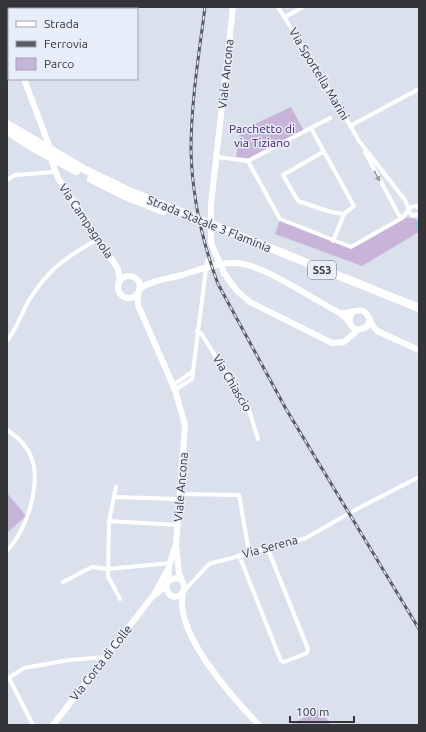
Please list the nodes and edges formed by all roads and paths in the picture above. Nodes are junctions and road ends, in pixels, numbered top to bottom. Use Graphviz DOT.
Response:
graph roads {
  1 [pos="233,7"];
  2 [pos="278,7"];
  3 [pos="303,7"];
  4 [pos="285,16"];
  5 [pos="24,80"];
  6 [pos="419,89"];
  7 [pos="330,118"];
  8 [pos="7,121"];
  9 [pos="7,124"];
  10 [pos="350,126"];
  11 [pos="311,128"];
  12 [pos="7,131"];
  13 [pos="7,135"];
  14 [pos="27,137"];
  15 [pos="359,142"];
  16 [pos="49,145"];
  17 [pos="30,146"];
  18 [pos="323,152"];
  19 [pos="217,157"];
  20 [pos="248,161"];
  21 [pos="52,162"];
  22 [pos="54,172"];
  23 [pos="7,180"];
  24 [pos="405,200"];
  25 [pos="417,206"];
  26 [pos="409,210"];
  27 [pos="344,214"];
  28 [pos="416,217"];
  29 [pos="402,218"];
  30 [pos="190,219"];
  31 [pos="224,233"];
  32 [pos="98,239"];
  33 [pos="333,241"];
  34 [pos="206,261"];
  35 [pos="118,269"];
  36 [pos="130,276"];
  37 [pos="120,281"];
  38 [pos="138,282"];
  39 [pos="152,282"];
  40 [pos="138,291"];
  41 [pos="131,297"];
  42 [pos="138,305"];
  43 [pos="419,308"];
  44 [pos="340,313"];
  45 [pos="352,313"];
  46 [pos="419,313"];
  47 [pos="370,322"];
  48 [pos="350,323"];
  49 [pos="361,330"];
  50 [pos="377,331"];
  51 [pos="197,332"];
  52 [pos="350,336"];
  53 [pos="7,341"];
  54 [pos="419,350"];
  55 [pos="192,372"];
  56 [pos="167,373"];
  57 [pos="181,379"];
  58 [pos="174,388"];
  59 [pos="7,430"];
  60 [pos="186,430"];
  61 [pos="258,439"];
  62 [pos="419,477"];
  63 [pos="116,487"];
  64 [pos="180,496"];
  65 [pos="114,497"];
  66 [pos="353,511"];
  67 [pos="348,514"];
  68 [pos="109,521"];
  69 [pos="178,525"];
  70 [pos="267,547"];
  71 [pos="7,551"];
  72 [pos="249,552"];
  73 [pos="239,555"];
  74 [pos="172,562"];
  75 [pos="108,569"];
  76 [pos="182,580"];
  77 [pos="195,580"];
  78 [pos="63,582"];
  79 [pos="168,583"];
  80 [pos="184,592"];
  81 [pos="172,595"];
  82 [pos="120,599"];
  83 [pos="151,599"];
  84 [pos="183,606"];
  85 [pos="106,657"];
  86 [pos="8,679"];
  87 [pos="33,725"];
  88 [pos="53,725"];
  89 [pos="259,725"];
  1 -- 19 [label="main road, Viale Ancona"];
  2 -- 4 [label="street, Via Sportella Marini"];
  3 -- 4 [label="street"];
  4 -- 10 [label="street, Via Sportella Marini"];
  5 -- 16 [label="main road"];
  6 -- 10 [label="street"];
  7 -- 11 [label="street"];
  8 -- 14 [label="highway"];
  9 -- 14 [label="highway, Strada Statale 3 Flaminia / SS3"];
  10 -- 15 [label="street, Via Sportella Marini"];
  11 -- 18 [label="street"];
  11 -- 20 [label="street"];
  12 -- 17 [label="highway, Strada Statale 3 Flaminia / SS3"];
  13 -- 17 [label="highway"];
  14 -- 30 [label="highway, Strada Statale 3 Flaminia / SS3"];
  15 -- 24 [label="street, Via Sportella Marini"];
  15 -- 29 [label="street, Via Sportella Marini, one-way"];
  17 -- 30 [label="highway, Strada Statale 3 Flaminia / SS3"];
  18 -- 27 [label="street"];
  18 -- 27 [label="street"];
  19 -- 20 [label="street"];
  19 -- 52 [label="main road, Viale Ancona"];
  20 -- 33 [label="street"];
  21 -- 22 [label="main road, Via Campagnola"];
  22 -- 23 [label="street, Via Campagnola"];
  22 -- 32 [label="main road, Via Campagnola"];
  24 -- 25 [label="street, Via Sportella Marini"];
  24 -- 26 [label="street, Via Sportella Marini"];
  25 -- 26 [label="street, Via Sportella Marini"];
  26 -- 28 [label="street, Via Sportella Marini"];
  26 -- 29 [label="street"];
  27 -- 33 [label="street"];
  28 -- 29 [label="street"];
  29 -- 33 [label="street"];
  30 -- 31 [label="highway, Strada Statale 3 Flaminia / SS3"];
  31 -- 43 [label="highway, Strada Statale 3 Flaminia / SS3"];
  31 -- 46 [label="highway, Strada Statale 3 Flaminia / SS3"];
  32 -- 35 [label="main road, Via Campagnola"];
  32 -- 53 [label="street"];
  34 -- 51 [label="street"];
  35 -- 36 [label="main road, Via Campagnola"];
  35 -- 37 [label="main road, Via Campagnola"];
  36 -- 37 [label="main road"];
  36 -- 38 [label="main road, Via Campagnola"];
  37 -- 41 [label="main road, Via Campagnola"];
  38 -- 39 [label="main road"];
  38 -- 40 [label="main road, Via Campagnola"];
  39 -- 40 [label="main road"];
  39 -- 44 [label="main road"];
  40 -- 41 [label="main road"];
  40 -- 42 [label="main road, Via Campagnola"];
  41 -- 42 [label="main road, Via Campagnola"];
  42 -- 56 [label="main road, Via Campagnola"];
  44 -- 45 [label="main road"];
  44 -- 48 [label="main road"];
  45 -- 47 [label="main road"];
  45 -- 48 [label="main road"];
  47 -- 49 [label="main road"];
  47 -- 50 [label="main road"];
  48 -- 49 [label="main road"];
  48 -- 52 [label="main road"];
  49 -- 50 [label="main road"];
  49 -- 52 [label="main road, Viale Ancona"];
  50 -- 54 [label="main road"];
  51 -- 55 [label="street"];
  51 -- 61 [label="street, Via Chiascio"];
  55 -- 57 [label="street"];
  55 -- 58 [label="street"];
  56 -- 57 [label="street"];
  56 -- 58 [label="main road, Via Campagnola"];
  57 -- 58 [label="street"];
  58 -- 60 [label="main road, Via Campagnola"];
  59 -- 71 [label="street"];
  60 -- 64 [label="main road, Viale Ancona"];
  62 -- 66 [label="street"];
  63 -- 65 [label="street"];
  64 -- 65 [label="street"];
  64 -- 69 [label="main road, Viale Ancona"];
  64 -- 72 [label="street"];
  65 -- 68 [label="street"];
  67 -- 70 [label="street, Via Serena"];
  68 -- 69 [label="street"];
  68 -- 75 [label="street"];
  69 -- 74 [label="main road, Viale Ancona"];
  70 -- 72 [label="street, Via Serena"];
  70 -- 73 [label="street"];
  72 -- 73 [label="street, Via Serena"];
  73 -- 77 [label="street, Via Serena"];
  74 -- 75 [label="street"];
  74 -- 76 [label="main road, Viale Ancona"];
  74 -- 79 [label="main road, Viale Ancona"];
  74 -- 83 [label="main road, Viale Ancona"];
  75 -- 78 [label="street"];
  75 -- 82 [label="street"];
  76 -- 77 [label="street"];
  76 -- 79 [label="main road"];
  76 -- 80 [label="main road, Viale Ancona"];
  77 -- 80 [label="street, Via Serena"];
  79 -- 81 [label="main road, Viale Ancona"];
  79 -- 83 [label="main road, Via Corta di Colle"];
  80 -- 81 [label="main road"];
  80 -- 84 [label="main road, Viale Ancona"];
  81 -- 83 [label="main road"];
  81 -- 84 [label="main road"];
  83 -- 85 [label="main road, Via Corta di Colle"];
  84 -- 89 [label="main road"];
  85 -- 86 [label="street"];
  85 -- 88 [label="main road, Via Corta di Colle"];
  86 -- 87 [label="street"];
}
